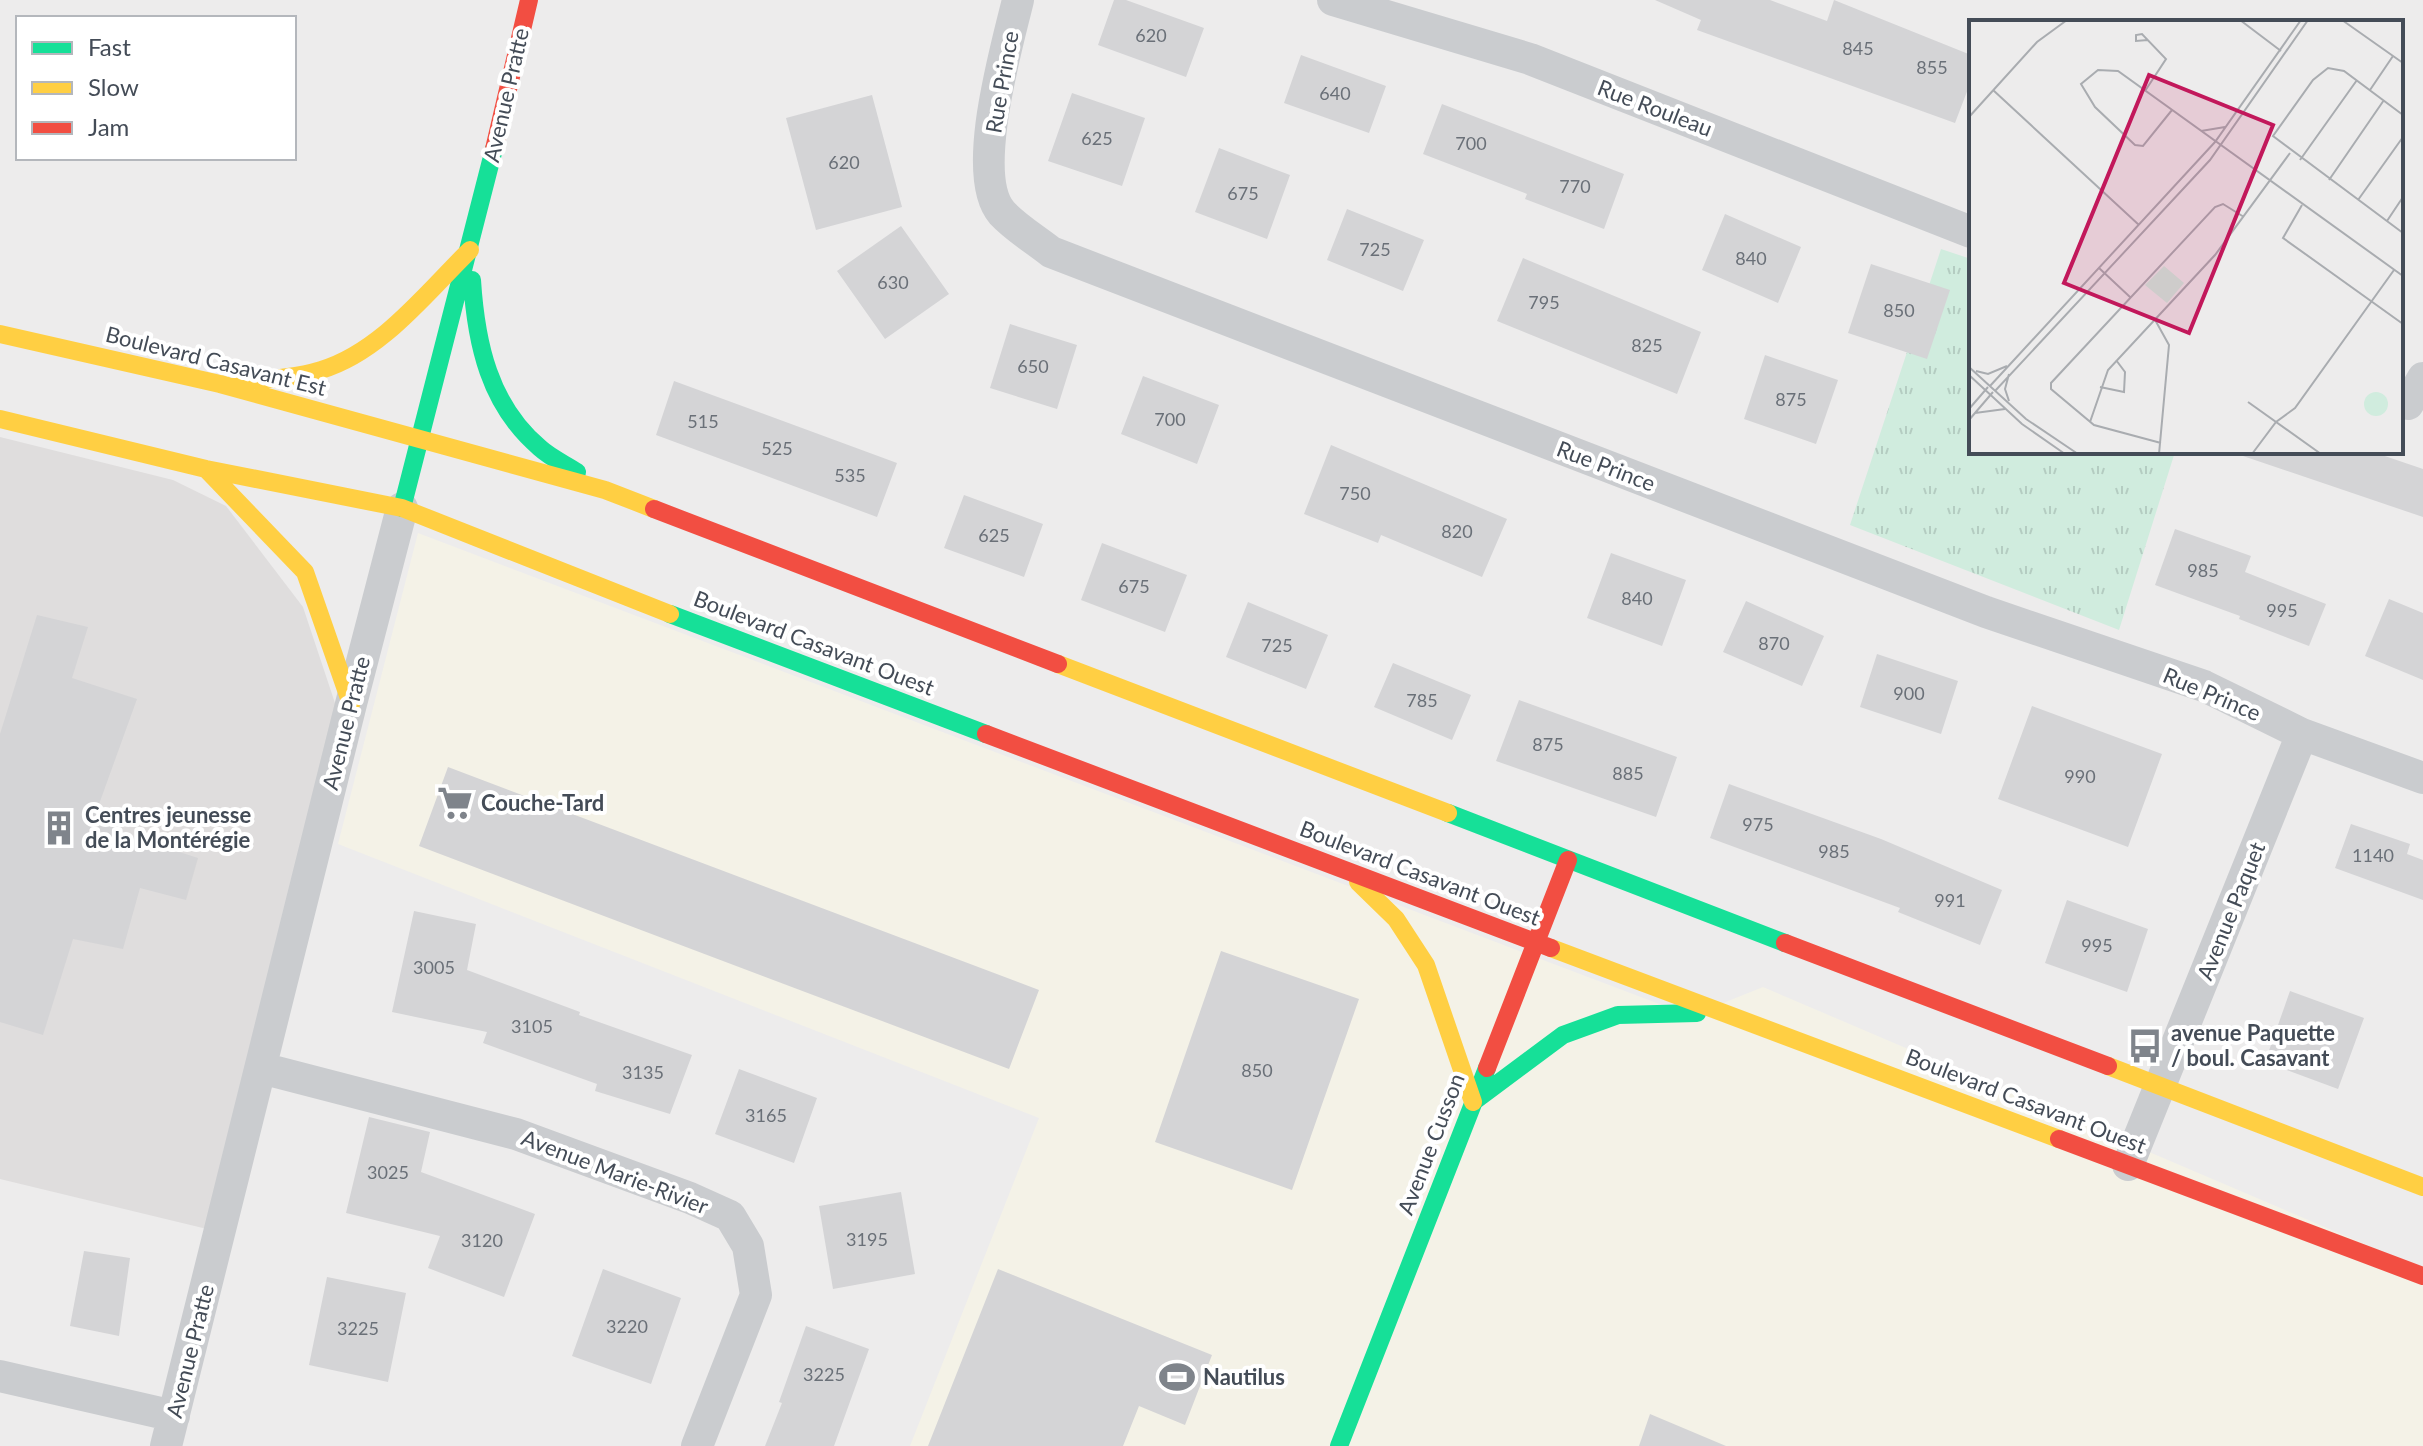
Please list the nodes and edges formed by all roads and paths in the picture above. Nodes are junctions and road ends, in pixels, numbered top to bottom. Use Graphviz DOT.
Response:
graph roads {
  1 [pos="529,0"];
  2 [pos="1018,0"];
  3 [pos="1333,0"];
  4 [pos="1969,231"];
  5 [pos="470,250"];
  6 [pos="0,334"];
  7 [pos="220,384"];
  8 [pos="0,419"];
  9 [pos="421,437"];
  10 [pos="206,469"];
  11 [pos="605,490"];
  12 [pos="402,508"];
  13 [pos="351,704"];
  14 [pos="2302,734"];
  15 [pos="2423,778"];
  16 [pos="1568,860"];
  17 [pos="1348,872"];
  18 [pos="1535,942"];
  19 [pos="1721,1012"];
  20 [pos="261,1068"];
  21 [pos="2160,1088"];
  22 [pos="1473,1102"];
  23 [pos="2128,1165"];
  24 [pos="2423,1187"];
  25 [pos="2423,1276"];
  26 [pos="0,1376"];
  27 [pos="170,1431"];
  28 [pos="697,1446"];
  29 [pos="1339,1446"];
  1 -- 5 [label="street, Avenue Pratte"];
  2 -- 14 [label="street, Rue Prince"];
  3 -- 4 [label="street, Rue Rouleau"];
  5 -- 7 [label="street"];
  5 -- 9 [label="street, Avenue Pratte"];
  5 -- 11 [label="street"];
  6 -- 7 [label="street, Boulevard Casavant Est"];
  7 -- 9 [label="street, Boulevard Casavant Est"];
  8 -- 10 [label="street"];
  9 -- 11 [label="street"];
  9 -- 12 [label="street, Avenue Pratte"];
  10 -- 12 [label="street"];
  10 -- 13 [label="street"];
  11 -- 16 [label="street"];
  12 -- 13 [label="street, Avenue Pratte"];
  12 -- 17 [label="street, Boulevard Casavant Ouest"];
  13 -- 20 [label="street, Avenue Pratte"];
  14 -- 15 [label="street, Rue Prince"];
  14 -- 21 [label="street, Avenue Paquet"];
  16 -- 18 [label="street, Avenue Cusson"];
  16 -- 21 [label="street"];
  17 -- 18 [label="street, Boulevard Casavant Ouest"];
  17 -- 22 [label="street"];
  18 -- 19 [label="street, Boulevard Casavant Ouest"];
  18 -- 22 [label="street, Avenue Cusson"];
  19 -- 22 [label="street"];
  19 -- 23 [label="street, Boulevard Casavant Ouest"];
  20 -- 27 [label="street, Avenue Pratte"];
  20 -- 28 [label="street, Avenue Marie-Rivier"];
  21 -- 23 [label="street, Avenue Paquet"];
  21 -- 24 [label="street"];
  22 -- 29 [label="street, Avenue Cusson"];
  23 -- 25 [label="street, Boulevard Casavant Ouest"];
  26 -- 27 [label="street"];
}
